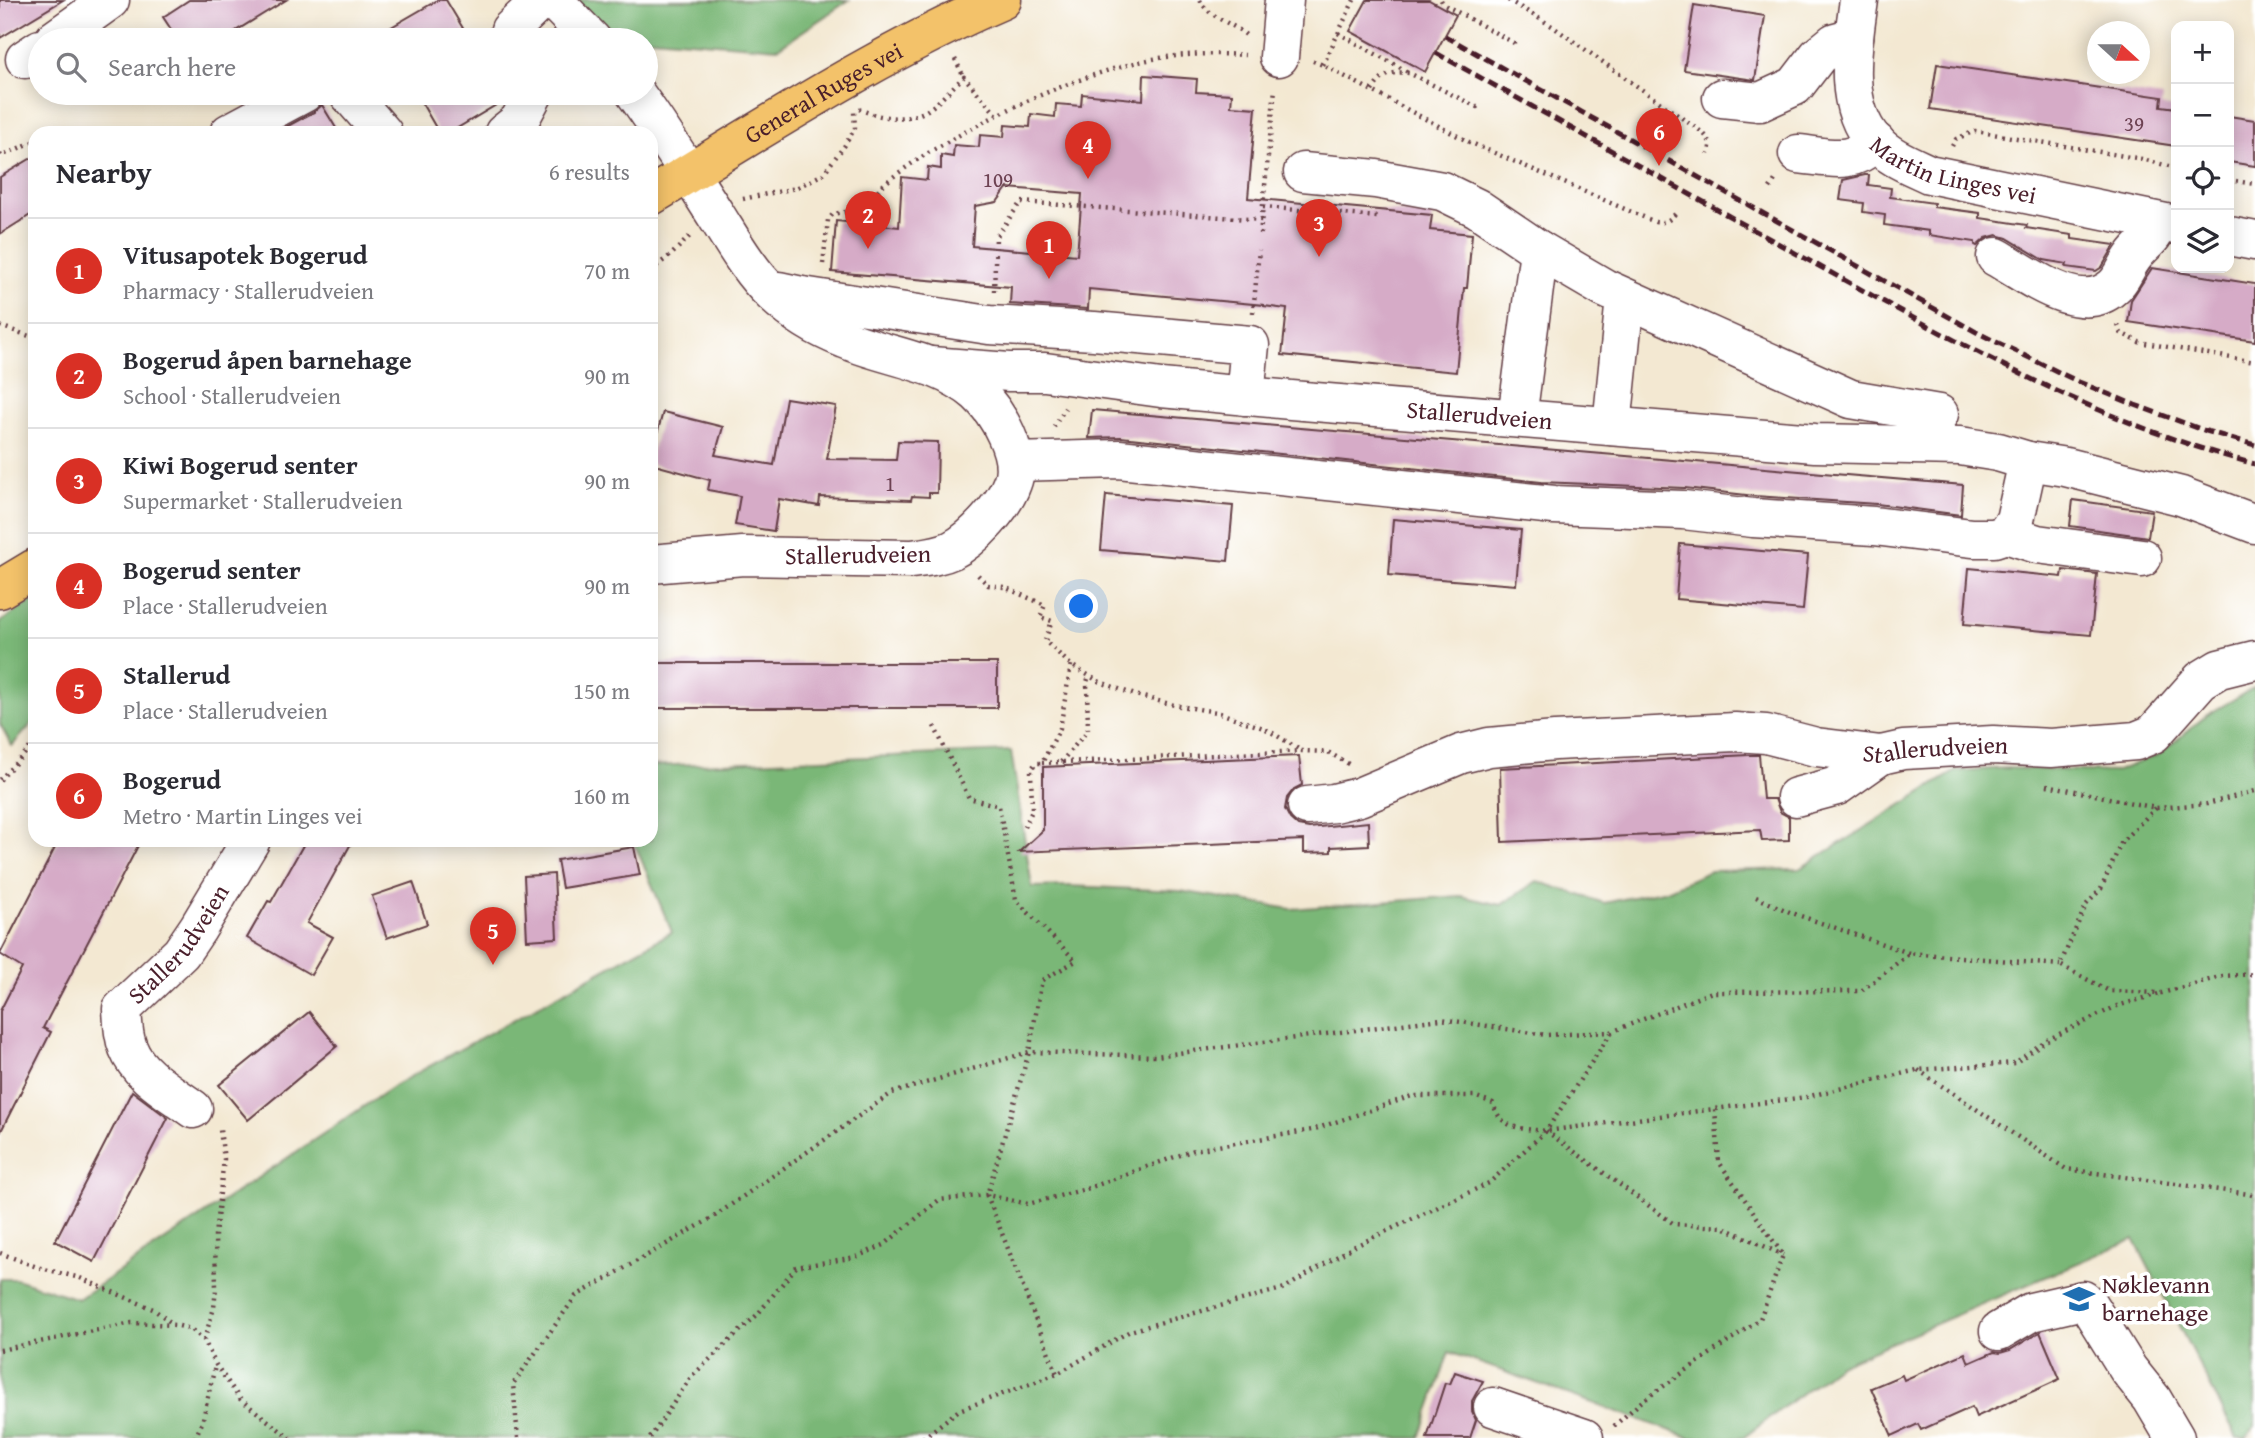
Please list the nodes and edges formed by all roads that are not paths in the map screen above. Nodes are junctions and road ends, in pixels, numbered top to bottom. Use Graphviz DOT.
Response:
graph roads {
  1 [pos="110,0"];
  2 [pos="541,0"];
  3 [pos="553,0"];
  4 [pos="1002,0"];
  5 [pos="1284,0"];
  6 [pos="1856,18"];
  7 [pos="71,28"];
  8 [pos="512,28"];
  9 [pos="580,28"];
  10 [pos="1279,57"];
  11 [pos="1722,98"];
  12 [pos="282,105"];
  13 [pos="358,105"];
  14 [pos="528,105"];
  15 [pos="643,105"];
  16 [pos="242,126"];
  17 [pos="377,126"];
  18 [pos="513,126"];
  19 [pos="1876,142"];
  20 [pos="1798,154"];
  21 [pos="1303,172"];
  22 [pos="688,174"];
  23 [pos="658,192"];
  24 [pos="2168,224"];
  25 [pos="2234,237"];
  26 [pos="2255,241"];
  27 [pos="1539,250"];
  28 [pos="1996,257"];
  29 [pos="767,288"];
  30 [pos="1625,298"];
  31 [pos="931,366"];
  32 [pos="1245,396"];
  33 [pos="1939,414"];
  34 [pos="1517,418"];
  35 [pos="1612,426"];
  36 [pos="2028,461"];
  37 [pos="1025,462"];
  38 [pos="2255,524"];
  39 [pos="2006,534"];
  40 [pos="2142,558"];
  41 [pos="658,563"];
  42 [pos="28,572"];
  43 [pos="0,589"];
  44 [pos="2255,660"];
  45 [pos="1881,755"];
  46 [pos="1796,797"];
  47 [pos="1307,806"];
  48 [pos="247,847"];
  49 [pos="206,1120"];
  50 [pos="1999,1331"];
  51 [pos="1493,1407"];
  52 [pos="1597,1434"];
  53 [pos="2175,1438"];
  1 -- 7 [label="street"];
  2 -- 8 [label="street"];
  3 -- 9 [label="street"];
  4 -- 22 [label="main road, General Ruges vei"];
  5 -- 10 [label="street"];
  6 -- 11 [label="street"];
  6 -- 19 [label="street, Martin Linges vei"];
  12 -- 16 [label="street"];
  13 -- 17 [label="street"];
  14 -- 18 [label="street"];
  15 -- 22 [label="street, Stallerudveien"];
  19 -- 20 [label="street"];
  19 -- 24 [label="street, Martin Linges vei"];
  21 -- 27 [label="street"];
  22 -- 23 [label="main road, General Ruges vei"];
  22 -- 29 [label="street, Stallerudveien"];
  24 -- 28 [label="street"];
  25 -- 26 [label="street"];
  27 -- 30 [label="street"];
  27 -- 34 [label="street"];
  29 -- 31 [label="street, Stallerudveien"];
  29 -- 32 [label="street"];
  30 -- 33 [label="street"];
  30 -- 35 [label="street"];
  31 -- 32 [label="street, Stallerudveien"];
  31 -- 37 [label="street, Stallerudveien"];
  32 -- 34 [label="street, Stallerudveien"];
  34 -- 35 [label="street, Stallerudveien"];
  35 -- 36 [label="street, Stallerudveien"];
  36 -- 38 [label="street, Stallerudveien"];
  36 -- 39 [label="street"];
  37 -- 39 [label="street"];
  37 -- 41 [label="street, Stallerudveien"];
  39 -- 40 [label="street"];
  42 -- 43 [label="main road"];
  44 -- 45 [label="street, Stallerudveien"];
  45 -- 46 [label="street"];
  45 -- 47 [label="street, Stallerudveien"];
  48 -- 49 [label="street, Stallerudveien"];
  50 -- 53 [label="street"];
  51 -- 52 [label="street"];
}
